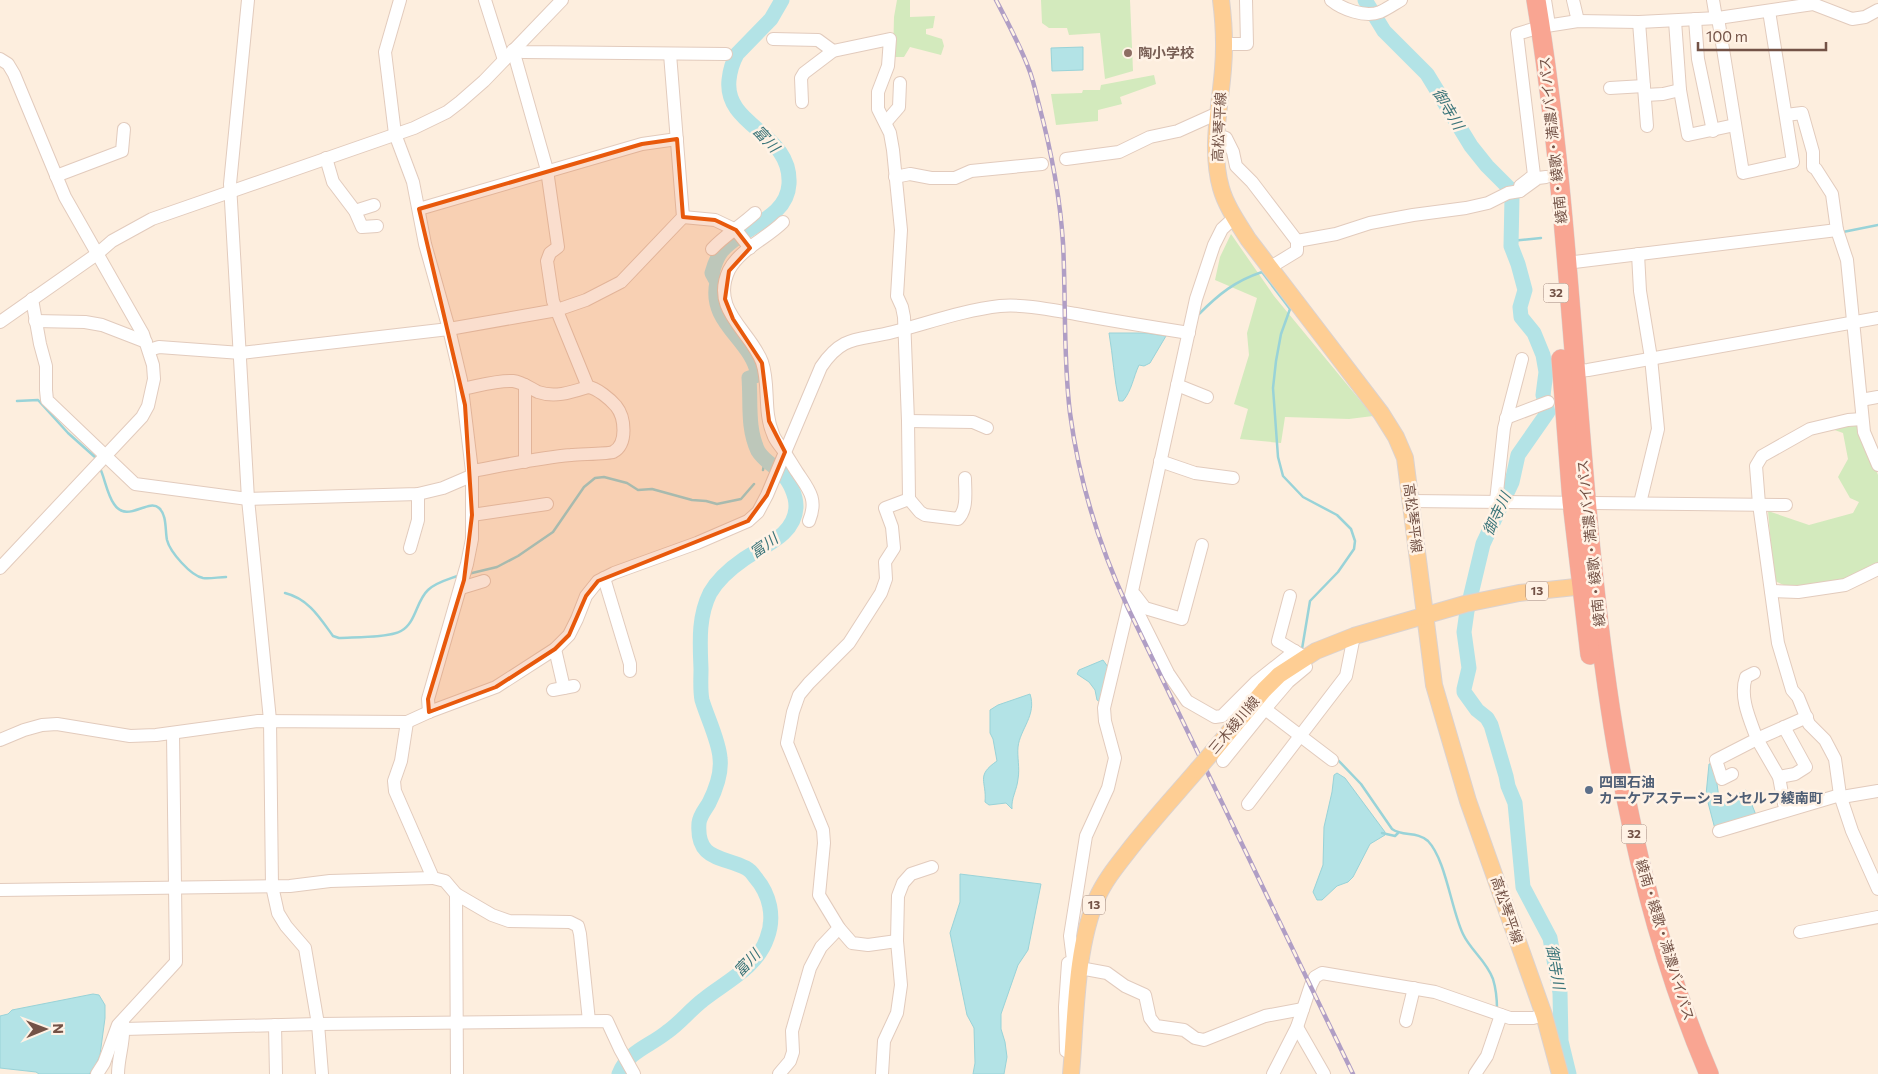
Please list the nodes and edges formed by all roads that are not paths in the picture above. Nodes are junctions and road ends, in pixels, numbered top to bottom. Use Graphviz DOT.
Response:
graph roads {
  1 [pos="248,0"];
  2 [pos="400,0"];
  3 [pos="485,0"];
  4 [pos="562,0"];
  5 [pos="1221,0"];
  6 [pos="1246,0"];
  7 [pos="1331,0"];
  8 [pos="1401,0"];
  9 [pos="1524,0"];
  10 [pos="1536,0"];
  11 [pos="1545,0"];
  12 [pos="1572,0"];
  13 [pos="1713,0"];
  14 [pos="1878,10"];
  15 [pos="1770,11"];
  16 [pos="1717,18"];
  17 [pos="1696,19"];
  18 [pos="1578,21"];
  19 [pos="1675,21"];
  20 [pos="1639,22"];
  21 [pos="1539,28"];
  22 [pos="773,39"];
  23 [pos="1224,44"];
  24 [pos="513,50"];
  25 [pos="833,51"];
  26 [pos="670,54"];
  27 [pos="726,54"];
  28 [pos="0,59"];
  29 [pos="504,60"];
  30 [pos="900,83"];
  31 [pos="1610,88"];
  32 [pos="1680,90"];
  33 [pos="1644,91"];
  34 [pos="802,102"];
  35 [pos="1218,113"];
  36 [pos="1786,115"];
  37 [pos="886,122"];
  38 [pos="1735,125"];
  39 [pos="1648,126"];
  40 [pos="124,129"];
  41 [pos="1713,131"];
  42 [pos="396,134"];
  43 [pos="1217,135"];
  44 [pos="677,139"];
  45 [pos="326,158"];
  46 [pos="1066,159"];
  47 [pos="1042,164"];
  48 [pos="546,170"];
  49 [pos="56,176"];
  50 [pos="895,177"];
  51 [pos="1546,177"];
  52 [pos="231,191"];
  53 [pos="1514,192"];
  54 [pos="374,205"];
  55 [pos="419,209"];
  56 [pos="355,211"];
  57 [pos="756,213"];
  58 [pos="683,217"];
  59 [pos="1234,218"];
  60 [pos="783,222"];
  61 [pos="376,226"];
  62 [pos="1837,230"];
  63 [pos="737,231"];
  64 [pos="1297,242"];
  65 [pos="749,247"];
  66 [pos="712,250"];
  67 [pos="97,254"];
  68 [pos="1638,256"];
  69 [pos="1566,263"];
  70 [pos="1269,268"];
  71 [pos="32,299"];
  72 [pos="557,310"];
  73 [pos="1878,318"];
  74 [pos="35,321"];
  75 [pos="0,322"];
  76 [pos="1853,322"];
  77 [pos="449,329"];
  78 [pos="904,329"];
  79 [pos="1189,333"];
  80 [pos="147,346"];
  81 [pos="241,353"];
  82 [pos="1650,358"];
  83 [pos="1522,359"];
  84 [pos="1569,371"];
  85 [pos="526,385"];
  86 [pos="1178,385"];
  87 [pos="588,387"];
  88 [pos="462,388"];
  89 [pos="1207,397"];
  90 [pos="1878,397"];
  91 [pos="1861,400"];
  92 [pos="1545,402"];
  93 [pos="1506,418"];
  94 [pos="1862,419"];
  95 [pos="908,421"];
  96 [pos="987,428"];
  97 [pos="784,454"];
  98 [pos="1160,460"];
  99 [pos="101,461"];
  100 [pos="525,462"];
  101 [pos="1878,465"];
  102 [pos="472,474"];
  103 [pos="965,478"];
  104 [pos="1233,478"];
  105 [pos="418,494"];
  106 [pos="248,499"];
  107 [pos="909,499"];
  108 [pos="1411,501"];
  109 [pos="1500,501"];
  110 [pos="1579,502"];
  111 [pos="1640,503"];
  112 [pos="547,504"];
  113 [pos="1759,504"];
  114 [pos="1786,505"];
  115 [pos="472,515"];
  116 [pos="810,521"];
  117 [pos="1202,545"];
  118 [pos="410,548"];
  119 [pos="0,568"];
  120 [pos="1878,569"];
  121 [pos="604,578"];
  122 [pos="464,580"];
  123 [pos="484,581"];
  124 [pos="1588,586"];
  125 [pos="1772,591"];
  126 [pos="1131,596"];
  127 [pos="1290,596"];
  128 [pos="1426,615"];
  129 [pos="1354,636"];
  130 [pos="555,649"];
  131 [pos="1300,656"];
  132 [pos="630,671"];
  133 [pos="1754,673"];
  134 [pos="564,688"];
  135 [pos="1265,709"];
  136 [pos="429,712"];
  137 [pos="1807,717"];
  138 [pos="270,720"];
  139 [pos="407,722"];
  140 [pos="1234,725"];
  141 [pos="1784,727"];
  142 [pos="173,733"];
  143 [pos="1300,736"];
  144 [pos="1757,739"];
  145 [pos="0,740"];
  146 [pos="1216,758"];
  147 [pos="1332,760"];
  148 [pos="1732,774"];
  149 [pos="1779,777"];
  150 [pos="1878,791"];
  151 [pos="1841,796"];
  152 [pos="1248,804"];
  153 [pos="1784,804"];
  154 [pos="1719,831"];
  155 [pos="932,867"];
  156 [pos="433,878"];
  157 [pos="272,886"];
  158 [pos="176,888"];
  159 [pos="1878,889"];
  160 [pos="0,890"];
  161 [pos="456,894"];
  162 [pos="1878,917"];
  163 [pos="839,928"];
  164 [pos="1800,932"];
  165 [pos="1077,939"];
  166 [pos="898,941"];
  167 [pos="1080,968"];
  168 [pos="1414,988"];
  169 [pos="1078,992"];
  170 [pos="1302,1009"];
  171 [pos="1497,1014"];
  172 [pos="1544,1015"];
  173 [pos="589,1021"];
  174 [pos="1406,1021"];
  175 [pos="123,1024"];
  176 [pos="318,1024"];
  177 [pos="457,1024"];
  178 [pos="275,1026"];
  179 [pos="1297,1027"];
  180 [pos="97,1074"];
  181 [pos="118,1074"];
  182 [pos="276,1074"];
  183 [pos="322,1074"];
  184 [pos="457,1074"];
  185 [pos="634,1074"];
  186 [pos="779,1074"];
  187 [pos="882,1074"];
  188 [pos="1070,1074"];
  189 [pos="1273,1074"];
  190 [pos="1324,1074"];
  191 [pos="1475,1074"];
  192 [pos="1560,1074"];
  193 [pos="1696,1074"];
  194 [pos="1709,1074"];
  1 -- 52 [label="street"];
  2 -- 42 [label="street"];
  3 -- 29 [label="street"];
  4 -- 24 [label="street"];
  5 -- 23 [label="main road, 高松琴平線"];
  6 -- 23 [label="street"];
  7 -- 8 [label="street"];
  9 -- 21 [label="highway, 綾南・綾歌・満濃バイパス / 32"];
  10 -- 21 [label="highway, 綾南・綾歌・満濃バイパス / 32"];
  11 -- 21 [label="street"];
  12 -- 18 [label="street"];
  13 -- 16 [label="street"];
  14 -- 15 [label="street"];
  15 -- 16 [label="street"];
  15 -- 36 [label="street"];
  16 -- 17 [label="street"];
  16 -- 38 [label="street"];
  17 -- 19 [label="street"];
  17 -- 41 [label="street"];
  18 -- 20 [label="street"];
  18 -- 21 [label="street"];
  19 -- 20 [label="street"];
  19 -- 32 [label="street"];
  20 -- 33 [label="street"];
  21 -- 51 [label="highway, 綾南・綾歌・満濃バイパス / 32"];
  21 -- 53 [label="street"];
  21 -- 69 [label="highway, 綾南・綾歌・満濃バイパス / 32"];
  22 -- 25 [label="street"];
  23 -- 35 [label="main road, 高松琴平線"];
  24 -- 26 [label="street"];
  24 -- 29 [label="street"];
  24 -- 48 [label="street"];
  25 -- 34 [label="street"];
  25 -- 37 [label="street"];
  26 -- 27 [label="street"];
  26 -- 44 [label="street"];
  28 -- 49 [label="street"];
  29 -- 42 [label="street"];
  30 -- 37 [label="street"];
  31 -- 33 [label="street"];
  32 -- 33 [label="street"];
  32 -- 41 [label="street"];
  33 -- 39 [label="street"];
  35 -- 43 [label="main road, 高松琴平線"];
  35 -- 46 [label="street"];
  36 -- 38 [label="street"];
  36 -- 62 [label="street"];
  37 -- 50 [label="street"];
  38 -- 41 [label="street"];
  40 -- 49 [label="street"];
  42 -- 45 [label="street"];
  42 -- 55 [label="street"];
  43 -- 59 [label="main road, 高松琴平線"];
  43 -- 64 [label="street"];
  44 -- 48 [label="street"];
  44 -- 58 [label="street"];
  45 -- 52 [label="street"];
  45 -- 56 [label="street"];
  47 -- 50 [label="street"];
  48 -- 55 [label="street"];
  48 -- 72 [label="street"];
  49 -- 67 [label="street"];
  50 -- 78 [label="street"];
  51 -- 53 [label="street"];
  51 -- 84 [label="highway, 綾南・綾歌・満濃バイパス / 32"];
  52 -- 67 [label="street"];
  52 -- 81 [label="street"];
  53 -- 64 [label="street"];
  54 -- 56 [label="street"];
  55 -- 77 [label="street"];
  56 -- 61 [label="street"];
  57 -- 63 [label="street"];
  58 -- 63 [label="street"];
  58 -- 72 [label="street"];
  59 -- 70 [label="main road, 高松琴平線"];
  59 -- 79 [label="street"];
  60 -- 65 [label="street"];
  62 -- 68 [label="street"];
  62 -- 76 [label="street"];
  63 -- 65 [label="street"];
  63 -- 66 [label="street"];
  64 -- 70 [label="street"];
  65 -- 97 [label="street"];
  67 -- 71 [label="street"];
  67 -- 80 [label="street"];
  68 -- 69 [label="street"];
  68 -- 82 [label="street"];
  69 -- 84 [label="highway, 綾南・綾歌・満濃バイパス / 32"];
  70 -- 108 [label="main road, 高松琴平線"];
  71 -- 74 [label="street"];
  71 -- 75 [label="street"];
  72 -- 77 [label="street"];
  72 -- 87 [label="street"];
  73 -- 76 [label="street"];
  74 -- 80 [label="street"];
  74 -- 99 [label="street"];
  76 -- 82 [label="street"];
  76 -- 91 [label="street"];
  77 -- 81 [label="street"];
  77 -- 88 [label="street"];
  78 -- 79 [label="street"];
  78 -- 95 [label="street"];
  78 -- 97 [label="street"];
  79 -- 86 [label="street"];
  80 -- 81 [label="street"];
  80 -- 99 [label="street"];
  81 -- 106 [label="street"];
  82 -- 84 [label="street"];
  82 -- 111 [label="street"];
  83 -- 93 [label="street"];
  84 -- 110 [label="highway, 綾南・綾歌・満濃バイパス / 32"];
  85 -- 87 [label="street"];
  85 -- 88 [label="street"];
  85 -- 100 [label="street"];
  86 -- 89 [label="street"];
  86 -- 98 [label="street"];
  87 -- 100 [label="street"];
  88 -- 102 [label="street"];
  90 -- 91 [label="street"];
  91 -- 94 [label="street"];
  92 -- 93 [label="street"];
  93 -- 109 [label="street"];
  94 -- 101 [label="street"];
  94 -- 113 [label="street"];
  95 -- 96 [label="street"];
  95 -- 107 [label="street"];
  97 -- 116 [label="street"];
  97 -- 121 [label="street"];
  98 -- 104 [label="street"];
  98 -- 126 [label="street"];
  99 -- 106 [label="street"];
  99 -- 119 [label="street"];
  100 -- 102 [label="street"];
  102 -- 105 [label="street"];
  102 -- 115 [label="street"];
  103 -- 107 [label="street"];
  105 -- 106 [label="street"];
  105 -- 118 [label="street"];
  106 -- 138 [label="street"];
  107 -- 163 [label="street"];
  108 -- 109 [label="street"];
  108 -- 128 [label="main road, 高松琴平線"];
  109 -- 110 [label="street"];
  110 -- 111 [label="street"];
  110 -- 124 [label="highway, 綾南・綾歌・満濃バイパス / 32"];
  111 -- 113 [label="street"];
  112 -- 115 [label="street"];
  113 -- 114 [label="street"];
  113 -- 125 [label="street"];
  115 -- 122 [label="street"];
  117 -- 126 [label="street"];
  120 -- 125 [label="street"];
  121 -- 130 [label="street"];
  121 -- 132 [label="street"];
  122 -- 123 [label="street"];
  122 -- 136 [label="street"];
  124 -- 128 [label="main road, 三木綾川線 / 13"];
  124 -- 193 [label="highway, 綾南・綾歌・満濃バイパス / 32"];
  124 -- 194 [label="highway, 綾南・綾歌・満濃バイパス / 32"];
  125 -- 137 [label="street"];
  126 -- 140 [label="street"];
  126 -- 165 [label="street"];
  127 -- 131 [label="street"];
  128 -- 129 [label="main road, 三木綾川線 / 13"];
  128 -- 172 [label="main road, 高松琴平線"];
  129 -- 131 [label="main road, 三木綾川線 / 13"];
  129 -- 143 [label="street"];
  130 -- 134 [label="street"];
  130 -- 136 [label="street"];
  131 -- 135 [label="street"];
  131 -- 140 [label="street"];
  131 -- 146 [label="main road, 三木綾川線 / 13"];
  133 -- 144 [label="street"];
  135 -- 140 [label="street"];
  135 -- 143 [label="street"];
  136 -- 139 [label="street"];
  137 -- 141 [label="street"];
  137 -- 151 [label="street"];
  138 -- 139 [label="street"];
  138 -- 142 [label="street"];
  138 -- 157 [label="street"];
  139 -- 156 [label="street"];
  140 -- 146 [label="street"];
  141 -- 144 [label="street"];
  141 -- 149 [label="street"];
  142 -- 145 [label="street"];
  142 -- 158 [label="street"];
  143 -- 147 [label="street"];
  143 -- 152 [label="street"];
  144 -- 148 [label="street"];
  144 -- 149 [label="street"];
  146 -- 165 [label="main road, 三木綾川線 / 13, bridge"];
  149 -- 153 [label="street"];
  150 -- 151 [label="street"];
  151 -- 154 [label="street"];
  151 -- 159 [label="street"];
  155 -- 166 [label="street"];
  156 -- 157 [label="street"];
  156 -- 161 [label="street"];
  157 -- 158 [label="street"];
  157 -- 176 [label="street"];
  158 -- 160 [label="street"];
  158 -- 175 [label="street"];
  161 -- 173 [label="street"];
  161 -- 177 [label="street"];
  162 -- 164 [label="street"];
  163 -- 166 [label="street"];
  163 -- 186 [label="street"];
  165 -- 167 [label="main road, 三木綾川線 / 13"];
  165 -- 169 [label="street"];
  165 -- 188 [label="street"];
  166 -- 187 [label="street"];
  167 -- 169 [label="main road, 三木綾川線 / 13"];
  167 -- 170 [label="street"];
  168 -- 170 [label="street"];
  168 -- 171 [label="street"];
  168 -- 174 [label="street"];
  169 -- 188 [label="main road, 三木綾川線 / 13"];
  170 -- 179 [label="street"];
  171 -- 172 [label="street"];
  171 -- 191 [label="street"];
  172 -- 192 [label="main road, 高松琴平線"];
  173 -- 177 [label="street"];
  173 -- 185 [label="street"];
  175 -- 178 [label="street"];
  175 -- 180 [label="street"];
  175 -- 181 [label="street"];
  176 -- 177 [label="street"];
  176 -- 178 [label="street"];
  176 -- 183 [label="street"];
  177 -- 184 [label="street"];
  178 -- 182 [label="street"];
  179 -- 189 [label="street"];
  179 -- 190 [label="street"];
}
